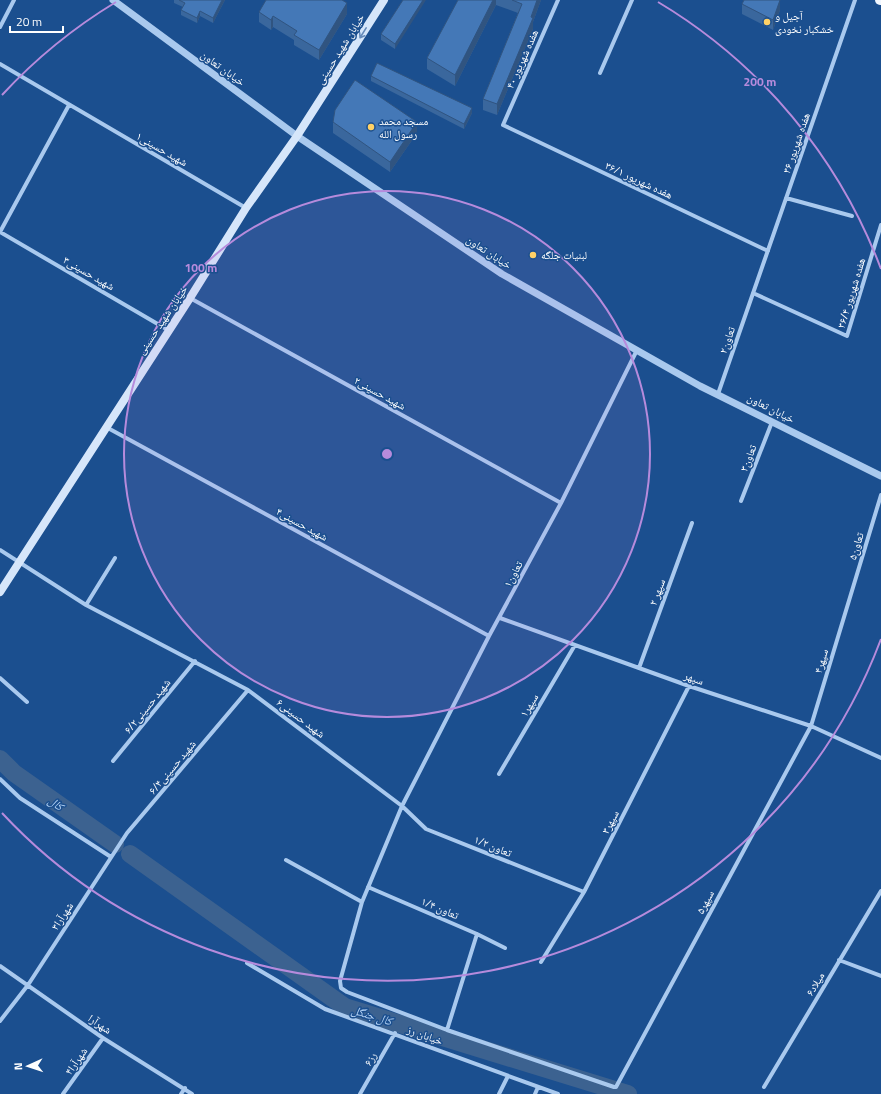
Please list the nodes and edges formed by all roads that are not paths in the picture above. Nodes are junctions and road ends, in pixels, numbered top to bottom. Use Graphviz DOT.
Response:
graph roads {
  1 [pos="14,0"];
  2 [pos="113,0"];
  3 [pos="384,0"];
  4 [pos="558,0"];
  5 [pos="632,0"];
  6 [pos="855,0"];
  7 [pos="0,26"];
  8 [pos="0,64"];
  9 [pos="600,73"];
  10 [pos="69,105"];
  11 [pos="503,125"];
  12 [pos="297,136"];
  13 [pos="786,198"];
  14 [pos="246,208"];
  15 [pos="852,216"];
  16 [pos="881,225"];
  17 [pos="0,232"];
  18 [pos="768,251"];
  19 [pos="753,293"];
  20 [pos="190,298"];
  21 [pos="168,330"];
  22 [pos="637,350"];
  23 [pos="718,394"];
  24 [pos="772,421"];
  25 [pos="106,427"];
  26 [pos="881,476"];
  27 [pos="881,495"];
  28 [pos="741,501"];
  29 [pos="561,503"];
  30 [pos="692,523"];
  31 [pos="0,550"];
  32 [pos="115,558"];
  33 [pos="19,564"];
  34 [pos="0,592"];
  35 [pos="848,602"];
  36 [pos="86,605"];
  37 [pos="500,618"];
  38 [pos="489,636"];
  39 [pos="575,645"];
  40 [pos="195,661"];
  41 [pos="639,668"];
  42 [pos="0,678"];
  43 [pos="689,686"];
  44 [pos="248,690"];
  45 [pos="27,702"];
  46 [pos="811,726"];
  47 [pos="881,758"];
  48 [pos="113,761"];
  49 [pos="499,774"];
  50 [pos="0,779"];
  51 [pos="402,806"];
  52 [pos="111,857"];
  53 [pos="286,860"];
  54 [pos="368,887"];
  55 [pos="881,891"];
  56 [pos="584,892"];
  57 [pos="362,902"];
  58 [pos="477,934"];
  59 [pos="505,948"];
  60 [pos="839,960"];
  61 [pos="540,962"];
  62 [pos="247,963"];
  63 [pos="0,966"];
  64 [pos="881,976"];
  65 [pos="28,986"];
  66 [pos="0,1021"];
  67 [pos="447,1030"];
  68 [pos="395,1033"];
  69 [pos="103,1038"];
  70 [pos="508,1076"];
  71 [pos="538,1087"];
  72 [pos="764,1087"];
  73 [pos="185,1088"];
  74 [pos="63,1094"];
  75 [pos="180,1094"];
  76 [pos="192,1094"];
  77 [pos="360,1094"];
  78 [pos="499,1094"];
  79 [pos="535,1094"];
  80 [pos="558,1094"];
  1 -- 7 [label="street"];
  2 -- 12 [label="street, خیابان تعاون"];
  3 -- 12 [label="main road, خیابان شهید حسینی, one-way"];
  4 -- 11 [label="street, هفده شهریور ۴۰"];
  5 -- 9 [label="street"];
  6 -- 13 [label="street, هفده شهریور ۳۶"];
  8 -- 10 [label="street, شهید حسینی۱"];
  10 -- 14 [label="street, شهید حسینی۱"];
  10 -- 17 [label="street"];
  11 -- 18 [label="street, هفده شهریور ۳۶/۱"];
  12 -- 14 [label="main road, خیابان شهید حسینی"];
  12 -- 22 [label="street, خیابان تعاون"];
  13 -- 15 [label="street"];
  13 -- 18 [label="street, هفده شهریور ۳۶"];
  14 -- 20 [label="main road, خیابان شهید حسینی"];
  16 -- 19 [label="street, هفده شهریور ۳۶/۴"];
  17 -- 21 [label="street, شهید حسینی۳"];
  18 -- 19 [label="street, هفده شهریور ۳۶"];
  19 -- 23 [label="street, تعاون۲"];
  20 -- 21 [label="main road, خیابان شهید حسینی"];
  20 -- 29 [label="street, شهید حسینی۲"];
  21 -- 25 [label="main road, خیابان شهید حسینی"];
  22 -- 23 [label="street, خیابان تعاون"];
  22 -- 29 [label="street, تعاون۱"];
  23 -- 24 [label="street, خیابان تعاون"];
  24 -- 26 [label="street, خیابان تعاون"];
  24 -- 28 [label="street, تعاون۳"];
  25 -- 33 [label="main road, خیابان شهید حسینی"];
  25 -- 38 [label="street, شهید حسینی۴"];
  27 -- 35 [label="street, تعاون۵"];
  29 -- 37 [label="street, تعاون۱"];
  30 -- 41 [label="street, سپهر ۲"];
  31 -- 33 [label="street, شهید حسینی۶"];
  32 -- 36 [label="street"];
  33 -- 34 [label="main road, خیابان شهید حسینی"];
  33 -- 36 [label="street, شهید حسینی۶"];
  35 -- 46 [label="street, سپهر۴"];
  36 -- 40 [label="street, شهید حسینی۶"];
  37 -- 38 [label="street, تعاون۱"];
  37 -- 39 [label="street, سپهر"];
  38 -- 51 [label="street, تعاون۱"];
  39 -- 41 [label="street, سپهر"];
  39 -- 49 [label="street, سپهر۱"];
  40 -- 44 [label="street, شهید حسینی۶"];
  40 -- 48 [label="street, شهید حسینی۶/۲"];
  41 -- 43 [label="street, سپهر"];
  42 -- 45 [label="street"];
  43 -- 46 [label="street, سپهر"];
  43 -- 56 [label="street, سپهر۳"];
  44 -- 51 [label="street, شهید حسینی۶"];
  44 -- 52 [label="street, شهید حسینی۶/۴"];
  46 -- 47 [label="street, سپهر"];
  46 -- 67 [label="street, سپهر۵"];
  50 -- 52 [label="street"];
  51 -- 54 [label="street"];
  51 -- 56 [label="street, تعاون ۱/۲"];
  52 -- 65 [label="street, شهرآرا۳"];
  53 -- 57 [label="street"];
  54 -- 57 [label="street"];
  54 -- 58 [label="street, تعاون ۱/۴"];
  55 -- 60 [label="street, میلاد۶"];
  56 -- 61 [label="street, سپهر۳"];
  57 -- 67 [label="street"];
  58 -- 59 [label="street, تعاون ۱/۴"];
  58 -- 67 [label="street"];
  60 -- 64 [label="street"];
  60 -- 72 [label="street, میلاد۶"];
  62 -- 68 [label="street, خیابان رز"];
  63 -- 65 [label="street, شهرآرا"];
  65 -- 66 [label="street, شهرآرا۳"];
  65 -- 69 [label="street, شهرآرا"];
  68 -- 70 [label="street, خیابان رز"];
  68 -- 77 [label="street, رز۶"];
  69 -- 73 [label="street, شهرآرا"];
  69 -- 74 [label="street, شهرآرا۴"];
  70 -- 71 [label="street, خیابان رز"];
  70 -- 78 [label="street"];
  71 -- 79 [label="street"];
  71 -- 80 [label="street, خیابان رز"];
  73 -- 75 [label="street"];
  73 -- 76 [label="street, شهرآرا"];
}
